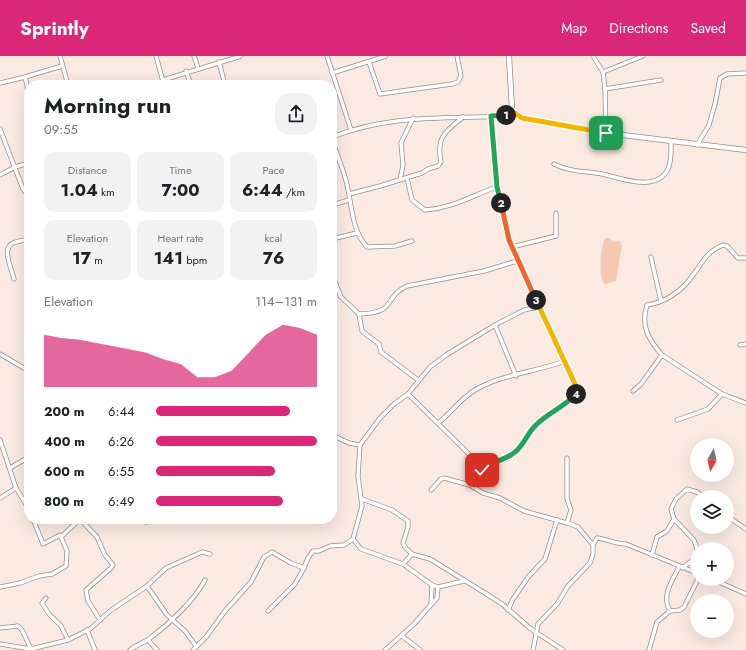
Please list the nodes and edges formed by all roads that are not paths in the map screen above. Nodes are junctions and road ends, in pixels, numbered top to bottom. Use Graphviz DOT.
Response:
graph roads {
  1 [pos="60,56"];
  2 [pos="156,56"];
  3 [pos="194,56"];
  4 [pos="241,56"];
  5 [pos="327,56"];
  6 [pos="386,56"];
  7 [pos="457,56"];
  8 [pos="509,56"];
  9 [pos="593,56"];
  10 [pos="643,56"];
  11 [pos="231,57"];
  12 [pos="219,62"];
  13 [pos="369,62"];
  14 [pos="62,66"];
  15 [pos="198,68"];
  16 [pos="186,71"];
  17 [pos="332,72"];
  18 [pos="603,72"];
  19 [pos="746,73"];
  20 [pos="26,77"];
  21 [pos="27,80"];
  22 [pos="66,80"];
  23 [pos="163,80"];
  24 [pos="190,80"];
  25 [pos="224,80"];
  26 [pos="335,80"];
  27 [pos="661,80"];
  28 [pos="0,82"];
  29 [pos="337,87"];
  30 [pos="605,89"];
  31 [pos="513,112"];
  32 [pos="491,116"];
  33 [pos="462,117"];
  34 [pos="413,118"];
  35 [pos="0,128"];
  36 [pos="351,130"];
  37 [pos="606,133"];
  38 [pos="337,136"];
  39 [pos="672,141"];
  40 [pos="697,146"];
  41 [pos="746,150"];
  42 [pos="337,154"];
  43 [pos="554,164"];
  44 [pos="24,165"];
  45 [pos="16,167"];
  46 [pos="0,175"];
  47 [pos="407,178"];
  48 [pos="400,180"];
  49 [pos="497,187"];
  50 [pos="24,190"];
  51 [pos="349,194"];
  52 [pos="349,200"];
  53 [pos="337,204"];
  54 [pos="556,213"];
  55 [pos="357,233"];
  56 [pos="337,237"];
  57 [pos="24,240"];
  58 [pos="412,241"];
  59 [pos="512,247"];
  60 [pos="651,258"];
  61 [pos="746,258"];
  62 [pos="518,261"];
  63 [pos="14,279"];
  64 [pos="337,287"];
  65 [pos="661,301"];
  66 [pos="539,306"];
  67 [pos="359,314"];
  68 [pos="495,325"];
  69 [pos="746,344"];
  70 [pos="740,345"];
  71 [pos="0,354"];
  72 [pos="662,355"];
  73 [pos="565,361"];
  74 [pos="24,368"];
  75 [pos="516,376"];
  76 [pos="418,380"];
  77 [pos="633,390"];
  78 [pos="408,394"];
  79 [pos="722,394"];
  80 [pos="746,403"];
  81 [pos="677,420"];
  82 [pos="438,423"];
  83 [pos="337,437"];
  84 [pos="0,440"];
  85 [pos="360,445"];
  86 [pos="567,458"];
  87 [pos="24,461"];
  88 [pos="488,465"];
  89 [pos="10,468"];
  90 [pos="470,486"];
  91 [pos="16,488"];
  92 [pos="431,490"];
  93 [pos="692,490"];
  94 [pos="0,498"];
  95 [pos="362,499"];
  96 [pos="24,501"];
  97 [pos="674,519"];
  98 [pos="557,520"];
  99 [pos="734,521"];
  100 [pos="567,523"];
  101 [pos="35,524"];
  102 [pos="75,524"];
  103 [pos="85,524"];
  104 [pos="746,529"];
  105 [pos="61,537"];
  106 [pos="353,539"];
  107 [pos="694,542"];
  108 [pos="593,545"];
  109 [pos="210,554"];
  110 [pos="412,554"];
  111 [pos="652,555"];
  112 [pos="690,561"];
  113 [pos="403,564"];
  114 [pos="680,567"];
  115 [pos="304,568"];
  116 [pos="690,571"];
  117 [pos="205,580"];
  118 [pos="464,580"];
  119 [pos="147,586"];
  120 [pos="432,586"];
  121 [pos="694,586"];
  122 [pos="728,586"];
  123 [pos="0,587"];
  124 [pos="438,587"];
  125 [pos="746,594"];
  126 [pos="46,598"];
  127 [pos="431,604"];
  128 [pos="508,610"];
  129 [pos="268,611"];
  130 [pos="670,611"];
  131 [pos="172,619"];
  132 [pos="100,620"];
  133 [pos="0,628"];
  134 [pos="88,630"];
  135 [pos="536,632"];
  136 [pos="402,636"];
  137 [pos="68,640"];
  138 [pos="148,640"];
  139 [pos="0,644"];
  140 [pos="196,646"];
  141 [pos="31,649"];
  142 [pos="95,650"];
  143 [pos="130,650"];
  144 [pos="157,650"];
  145 [pos="193,650"];
  146 [pos="385,650"];
  147 [pos="420,650"];
  148 [pos="533,650"];
  149 [pos="563,650"];
  150 [pos="649,650"];
  1 -- 14 [label="street"];
  2 -- 23 [label="street"];
  3 -- 15 [label="street"];
  4 -- 11 [label="street"];
  5 -- 17 [label="street"];
  6 -- 13 [label="street"];
  7 -- 13 [label="street"];
  8 -- 31 [label="main road"];
  9 -- 18 [label="street"];
  10 -- 18 [label="street"];
  11 -- 12 [label="street"];
  12 -- 15 [label="street"];
  12 -- 25 [label="street"];
  13 -- 17 [label="street"];
  14 -- 20 [label="street"];
  14 -- 22 [label="street"];
  15 -- 16 [label="street"];
  16 -- 23 [label="street"];
  16 -- 24 [label="street"];
  17 -- 26 [label="street"];
  18 -- 30 [label="street"];
  19 -- 40 [label="street"];
  20 -- 21 [label="street"];
  20 -- 28 [label="street"];
  27 -- 30 [label="street"];
  29 -- 36 [label="street"];
  30 -- 37 [label="street"];
  31 -- 32 [label="street"];
  31 -- 37 [label="main road"];
  32 -- 33 [label="street"];
  32 -- 49 [label="street"];
  33 -- 34 [label="street"];
  33 -- 47 [label="street"];
  34 -- 36 [label="street"];
  34 -- 48 [label="street"];
  35 -- 45 [label="street"];
  36 -- 38 [label="street"];
  37 -- 39 [label="main road"];
  39 -- 40 [label="main road"];
  39 -- 43 [label="street"];
  40 -- 41 [label="main road"];
  42 -- 51 [label="street"];
  44 -- 45 [label="street"];
  45 -- 46 [label="street"];
  45 -- 50 [label="street"];
  47 -- 48 [label="street"];
  47 -- 49 [label="street"];
  48 -- 51 [label="street"];
  49 -- 59 [label="street"];
  51 -- 52 [label="street"];
  52 -- 53 [label="street"];
  52 -- 55 [label="street"];
  54 -- 59 [label="street"];
  55 -- 56 [label="street"];
  55 -- 58 [label="street"];
  57 -- 63 [label="street"];
  59 -- 62 [label="street"];
  60 -- 65 [label="street"];
  61 -- 65 [label="street"];
  62 -- 66 [label="street"];
  62 -- 67 [label="street"];
  64 -- 67 [label="street"];
  65 -- 72 [label="street"];
  66 -- 68 [label="street"];
  66 -- 73 [label="street"];
  67 -- 76 [label="street"];
  68 -- 75 [label="street"];
  68 -- 76 [label="street"];
  69 -- 70 [label="street"];
  71 -- 74 [label="street"];
  72 -- 77 [label="street"];
  72 -- 79 [label="street"];
  73 -- 75 [label="street"];
  73 -- 88 [label="street"];
  75 -- 82 [label="street"];
  76 -- 78 [label="street"];
  78 -- 82 [label="street"];
  78 -- 85 [label="street"];
  79 -- 80 [label="street"];
  79 -- 81 [label="street"];
  82 -- 88 [label="street"];
  83 -- 85 [label="street"];
  84 -- 89 [label="street"];
  85 -- 95 [label="street"];
  86 -- 100 [label="street"];
  87 -- 89 [label="street"];
  88 -- 90 [label="street"];
  89 -- 91 [label="street"];
  90 -- 92 [label="street"];
  90 -- 98 [label="street"];
  91 -- 94 [label="street"];
  91 -- 96 [label="street"];
  93 -- 97 [label="street"];
  95 -- 106 [label="street"];
  95 -- 110 [label="street"];
  97 -- 107 [label="street"];
  97 -- 111 [label="street"];
  98 -- 100 [label="street"];
  98 -- 128 [label="street"];
  99 -- 104 [label="street"];
  100 -- 108 [label="street"];
  101 -- 105 [label="street"];
  102 -- 105 [label="street"];
  103 -- 132 [label="street"];
  105 -- 123 [label="street"];
  106 -- 113 [label="street"];
  106 -- 115 [label="street"];
  108 -- 111 [label="street"];
  108 -- 135 [label="street"];
  109 -- 119 [label="street"];
  110 -- 113 [label="street"];
  110 -- 118 [label="street"];
  111 -- 114 [label="street"];
  112 -- 114 [label="street"];
  113 -- 120 [label="street"];
  114 -- 116 [label="street"];
  114 -- 130 [label="street"];
  115 -- 129 [label="street"];
  115 -- 140 [label="street"];
  117 -- 131 [label="street"];
  118 -- 124 [label="street"];
  118 -- 128 [label="street"];
  119 -- 131 [label="street"];
  119 -- 132 [label="street"];
  120 -- 124 [label="street"];
  120 -- 127 [label="street"];
  121 -- 130 [label="street"];
  122 -- 125 [label="street"];
  124 -- 127 [label="street"];
  126 -- 137 [label="street"];
  127 -- 136 [label="street"];
  128 -- 135 [label="street"];
  130 -- 150 [label="street"];
  131 -- 138 [label="street"];
  131 -- 140 [label="street"];
  132 -- 134 [label="street"];
  133 -- 141 [label="street"];
  134 -- 137 [label="street"];
  134 -- 142 [label="street"];
  135 -- 148 [label="street"];
  135 -- 149 [label="street"];
  136 -- 146 [label="street"];
  136 -- 147 [label="street"];
  137 -- 141 [label="street"];
  138 -- 143 [label="street"];
  138 -- 144 [label="street"];
  139 -- 141 [label="street"];
  140 -- 145 [label="street"];
}
